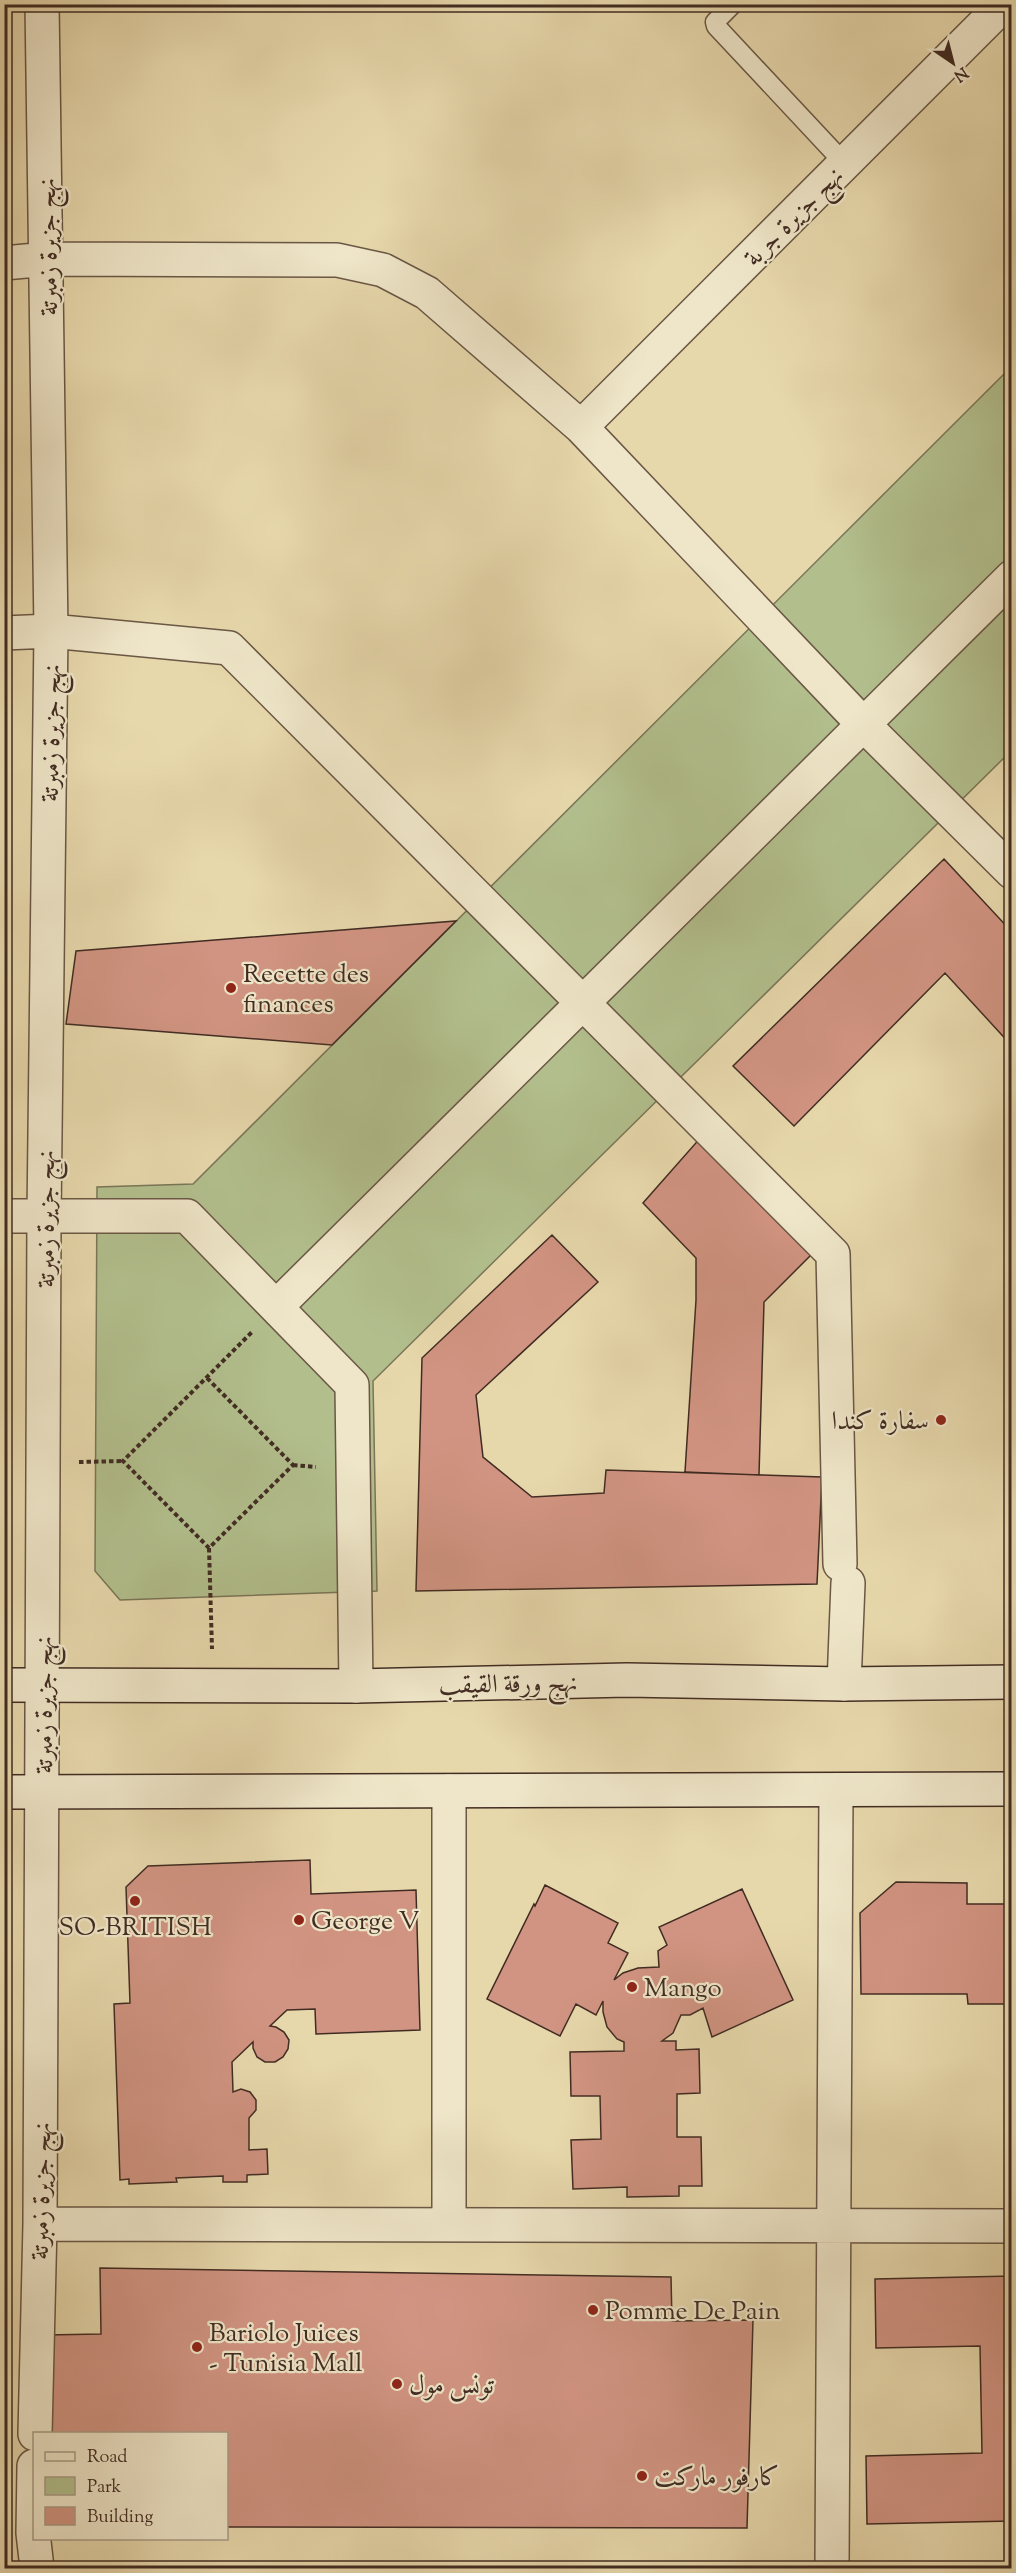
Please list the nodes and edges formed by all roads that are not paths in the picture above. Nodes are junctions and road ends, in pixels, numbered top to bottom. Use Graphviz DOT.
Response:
graph roads {
  1 [pos="42,4"];
  2 [pos="733,4"];
  3 [pos="1004,4"];
  4 [pos="845,164"];
  5 [pos="47,259"];
  6 [pos="4,263"];
  7 [pos="581,427"];
  8 [pos="1011,577"];
  9 [pos="51,631"];
  10 [pos="4,633"];
  11 [pos="864,725"];
  12 [pos="1011,873"];
  13 [pos="583,1003"];
  14 [pos="4,1216"];
  15 [pos="44,1217"];
  16 [pos="277,1306"];
  17 [pos="1011,1682"];
  18 [pos="43,1684"];
  19 [pos="844,1684"];
  20 [pos="4,1685"];
  21 [pos="356,1686"];
  22 [pos="1011,1789"];
  23 [pos="449,1791"];
  24 [pos="836,1791"];
  25 [pos="4,1792"];
  26 [pos="42,1793"];
  27 [pos="449,2223"];
  28 [pos="40,2224"];
  29 [pos="835,2226"];
  30 [pos="1011,2226"];
  31 [pos="35,2432"];
  32 [pos="34,2540"];
  33 [pos="37,2568"];
  34 [pos="832,2568"];
  1 -- 5 [label="street, نهج جزيرة زمبرتة"];
  2 -- 4 [label="lane"];
  3 -- 4 [label="street, نهج جزيرة جربة"];
  4 -- 7 [label="street, نهج جزيرة جربة"];
  5 -- 6 [label="street"];
  5 -- 7 [label="street"];
  5 -- 9 [label="street, نهج جزيرة زمبرتة"];
  7 -- 11 [label="street"];
  8 -- 11 [label="street"];
  9 -- 10 [label="street"];
  9 -- 13 [label="street"];
  9 -- 15 [label="street, نهج جزيرة زمبرتة"];
  11 -- 12 [label="street"];
  11 -- 13 [label="street"];
  13 -- 16 [label="street"];
  13 -- 19 [label="street"];
  14 -- 15 [label="street"];
  15 -- 16 [label="street"];
  15 -- 18 [label="street, نهج جزيرة زمبرتة"];
  16 -- 21 [label="street"];
  17 -- 19 [label="street, نهج ورقة القيقب"];
  18 -- 20 [label="street, نهج ورقة القيقب"];
  18 -- 21 [label="street, نهج ورقة القيقب"];
  18 -- 26 [label="street, نهج جزيرة زمبرتة"];
  19 -- 21 [label="street, نهج ورقة القيقب"];
  22 -- 24 [label="street"];
  23 -- 24 [label="street"];
  23 -- 26 [label="street"];
  23 -- 27 [label="street"];
  24 -- 29 [label="street"];
  25 -- 26 [label="street"];
  26 -- 28 [label="street, نهج جزيرة زمبرتة"];
  27 -- 28 [label="street"];
  27 -- 29 [label="street"];
  28 -- 31 [label="street, نهج جزيرة زمبرتة"];
  29 -- 30 [label="street"];
  29 -- 34 [label="street"];
  32 -- 33 [label="street"];
}
